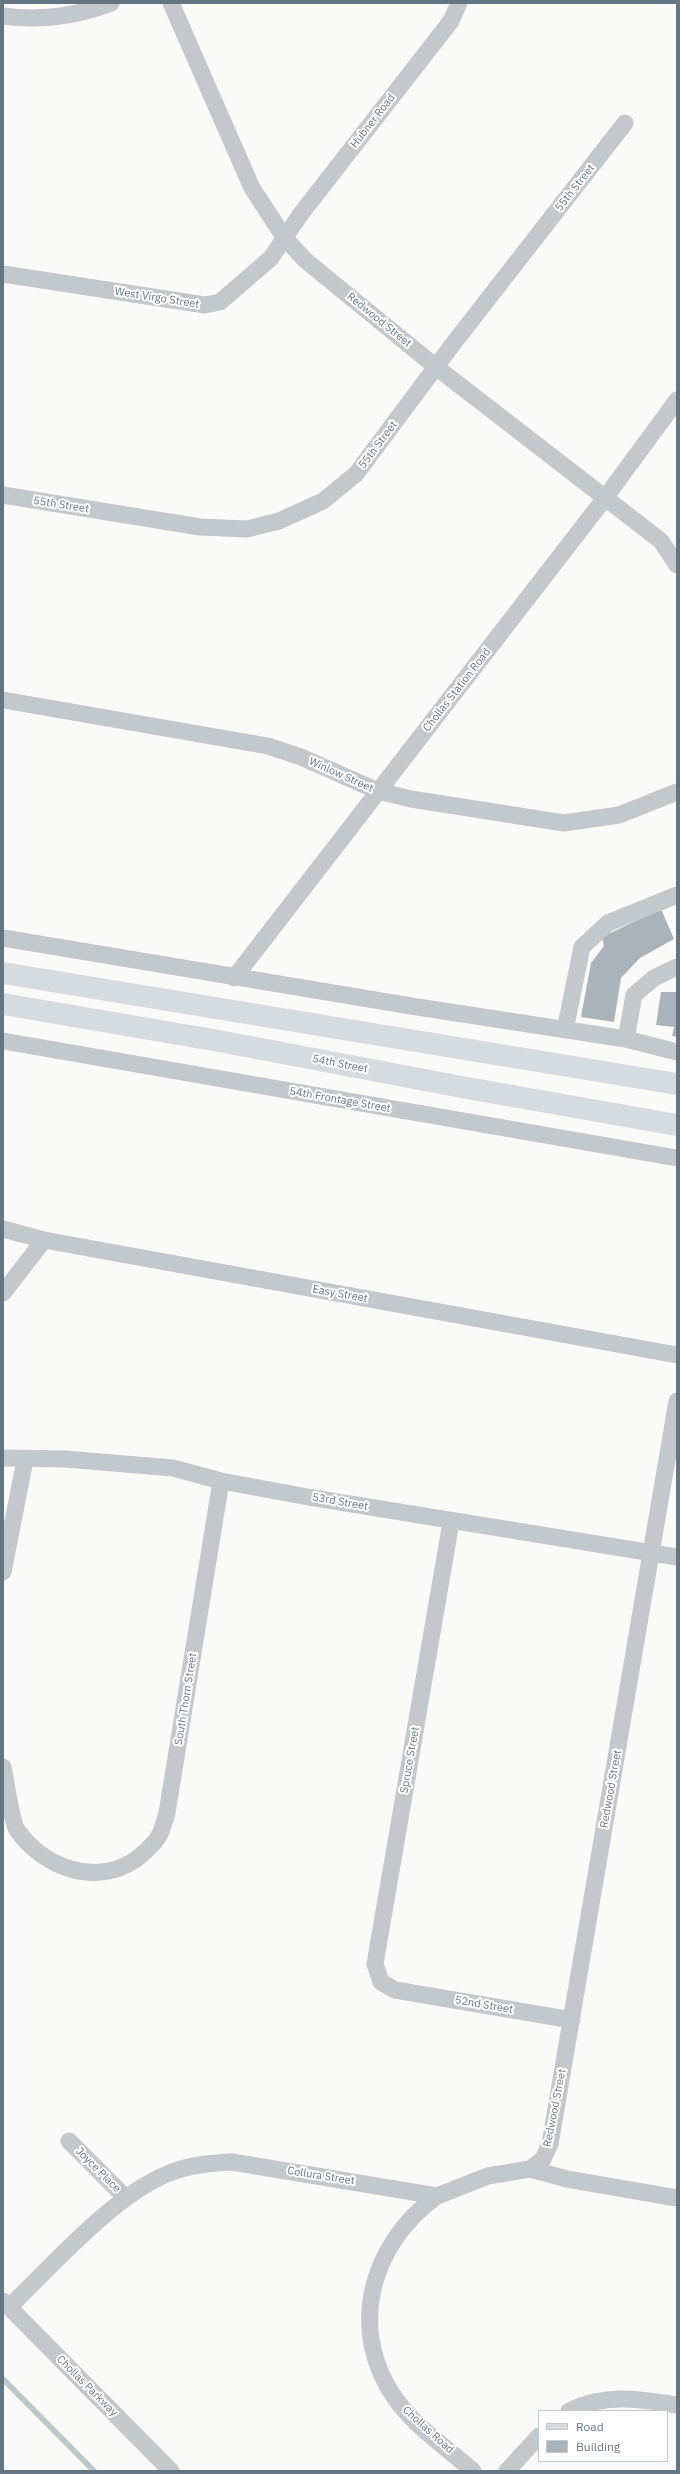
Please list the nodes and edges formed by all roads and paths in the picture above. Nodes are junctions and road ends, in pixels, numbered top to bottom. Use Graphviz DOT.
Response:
graph roads {
  1 [pos="111,3"];
  2 [pos="171,3"];
  3 [pos="459,3"];
  4 [pos="3,16"];
  5 [pos="625,123"];
  6 [pos="284,237"];
  7 [pos="3,274"];
  8 [pos="436,367"];
  9 [pos="677,400"];
  10 [pos="3,495"];
  11 [pos="605,498"];
  12 [pos="677,565"];
  13 [pos="3,700"];
  14 [pos="378,791"];
  15 [pos="677,792"];
  16 [pos="677,895"];
  17 [pos="3,938"];
  18 [pos="677,967"];
  19 [pos="3,973"];
  20 [pos="234,978"];
  21 [pos="3,1004"];
  22 [pos="565,1030"];
  23 [pos="626,1039"];
  24 [pos="3,1041"];
  25 [pos="677,1052"];
  26 [pos="677,1084"];
  27 [pos="677,1125"];
  28 [pos="677,1158"];
  29 [pos="3,1228"];
  30 [pos="44,1240"];
  31 [pos="3,1294"];
  32 [pos="677,1355"];
  33 [pos="677,1401"];
  34 [pos="3,1458"];
  35 [pos="25,1460"];
  36 [pos="221,1480"];
  37 [pos="452,1522"];
  38 [pos="651,1552"];
  39 [pos="677,1557"];
  40 [pos="3,1572"];
  41 [pos="3,1767"];
  42 [pos="395,1990"];
  43 [pos="572,2020"];
  44 [pos="69,2141"];
  45 [pos="530,2169"];
  46 [pos="438,2196"];
  47 [pos="126,2198"];
  48 [pos="677,2198"];
  49 [pos="6,2304"];
  50 [pos="677,2405"];
  51 [pos="571,2410"];
  52 [pos="538,2437"];
  53 [pos="171,2471"];
  54 [pos="473,2471"];
  55 [pos="507,2471"];
  1 -- 4 [label="street"];
  2 -- 6 [label="street, Redwood Street"];
  3 -- 6 [label="street, Hubner Road"];
  5 -- 8 [label="street, 55th Street"];
  6 -- 7 [label="street, West Virgo Street"];
  6 -- 8 [label="street, Redwood Street"];
  8 -- 10 [label="street, 55th Street"];
  8 -- 11 [label="street, Redwood Street"];
  9 -- 11 [label="street, Chollas Station Road"];
  11 -- 12 [label="street, Redwood Street"];
  11 -- 14 [label="street, Chollas Station Road"];
  13 -- 14 [label="street, Winlow Street"];
  14 -- 15 [label="street, Winlow Street"];
  14 -- 20 [label="street, Chollas Station Road"];
  16 -- 22 [label="street"];
  17 -- 20 [label="street"];
  18 -- 23 [label="street"];
  19 -- 26 [label="main road"];
  20 -- 22 [label="street"];
  21 -- 27 [label="main road, 54th Street"];
  22 -- 23 [label="street"];
  23 -- 25 [label="street"];
  24 -- 28 [label="street, 54th Frontage Street"];
  29 -- 30 [label="street, Easy Street"];
  30 -- 31 [label="street"];
  30 -- 32 [label="street, Easy Street"];
  33 -- 38 [label="street, Redwood Street"];
  34 -- 35 [label="street, 53rd Street"];
  35 -- 36 [label="street, 53rd Street"];
  35 -- 40 [label="street"];
  36 -- 37 [label="street, 53rd Street"];
  36 -- 41 [label="street, South Thorn Street"];
  37 -- 38 [label="street, 53rd Street"];
  37 -- 42 [label="street, Spruce Street"];
  38 -- 39 [label="street, 53rd Street"];
  38 -- 43 [label="street, Redwood Street"];
  42 -- 43 [label="street, 52nd Street"];
  43 -- 45 [label="street, Redwood Street"];
  44 -- 47 [label="street, Joyce Place"];
  45 -- 46 [label="street"];
  45 -- 48 [label="street"];
  46 -- 47 [label="street, Collura Street"];
  46 -- 54 [label="street, Chollas Road"];
  47 -- 49 [label="street, Collura Street"];
  49 -- 53 [label="street, Chollas Parkway"];
  50 -- 51 [label="street"];
  52 -- 55 [label="street"];
}
